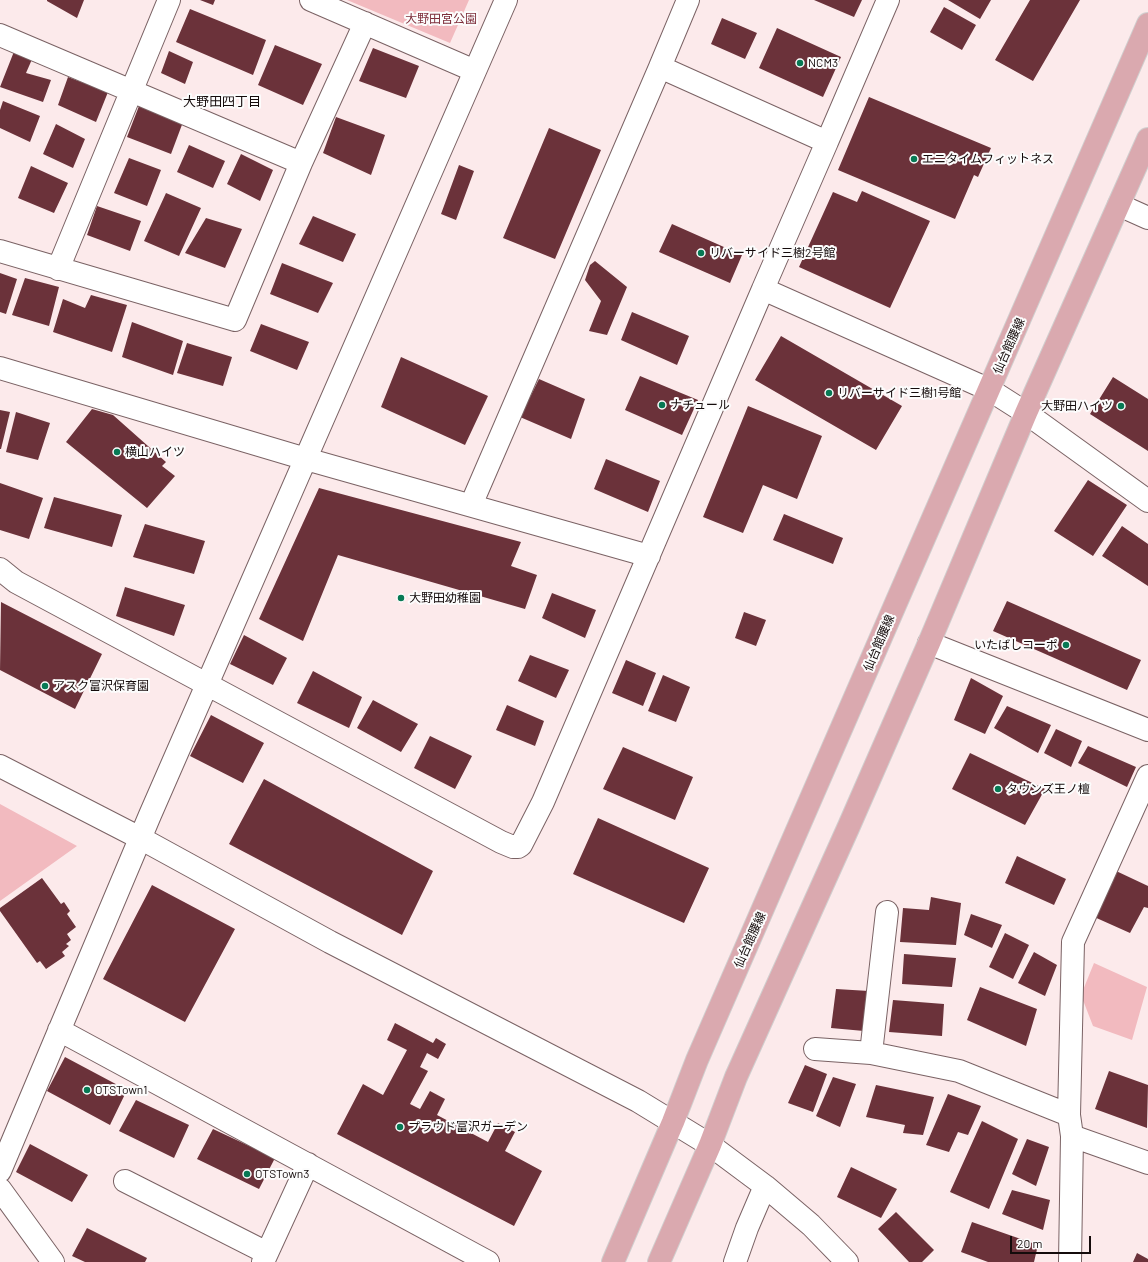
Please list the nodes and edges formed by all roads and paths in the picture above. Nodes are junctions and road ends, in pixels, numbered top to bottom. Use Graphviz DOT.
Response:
graph roads {
  1 [pos="169,0"];
  2 [pos="311,0"];
  3 [pos="506,0"];
  4 [pos="688,0"];
  5 [pos="888,0"];
  6 [pos="365,23"];
  7 [pos="1148,24"];
  8 [pos="0,35"];
  9 [pos="660,67"];
  10 [pos="475,71"];
  11 [pos="132,90"];
  12 [pos="1148,139"];
  13 [pos="827,142"];
  14 [pos="301,163"];
  15 [pos="1119,205"];
  16 [pos="1148,218"];
  17 [pos="0,251"];
  18 [pos="58,269"];
  19 [pos="763,289"];
  20 [pos="0,368"];
  21 [pos="990,390"];
  22 [pos="1026,413"];
  23 [pos="306,459"];
  24 [pos="1148,501"];
  25 [pos="471,505"];
  26 [pos="649,556"];
  27 [pos="0,568"];
  28 [pos="929,643"];
  29 [pos="206,684"];
  30 [pos="1148,730"];
  31 [pos="0,766"];
  32 [pos="1148,776"];
  33 [pos="140,838"];
  34 [pos="887,912"];
  35 [pos="59,1030"];
  36 [pos="815,1049"];
  37 [pos="871,1053"];
  38 [pos="673,1122"];
  39 [pos="1070,1125"];
  40 [pos="710,1145"];
  41 [pos="1148,1163"];
  42 [pos="308,1164"];
  43 [pos="0,1171"];
  44 [pos="125,1181"];
  45 [pos="765,1186"];
  46 [pos="0,1189"];
  47 [pos="265,1258"];
  48 [pos="53,1262"];
  49 [pos="488,1262"];
  50 [pos="613,1262"];
  51 [pos="659,1262"];
  52 [pos="735,1262"];
  53 [pos="847,1262"];
  54 [pos="1070,1262"];
  1 -- 11 [label="street"];
  2 -- 6 [label="street"];
  3 -- 10 [label="street"];
  4 -- 9 [label="street"];
  5 -- 13 [label="street"];
  6 -- 10 [label="street"];
  6 -- 14 [label="street"];
  7 -- 21 [label="main road, 仙台館腰線"];
  8 -- 11 [label="street"];
  9 -- 13 [label="street"];
  9 -- 25 [label="street"];
  10 -- 23 [label="street"];
  11 -- 14 [label="street"];
  11 -- 18 [label="street"];
  12 -- 15 [label="main road"];
  13 -- 19 [label="street"];
  14 -- 18 [label="street"];
  15 -- 16 [label="street"];
  15 -- 22 [label="main road"];
  17 -- 18 [label="street"];
  19 -- 21 [label="street"];
  19 -- 26 [label="street"];
  20 -- 23 [label="street"];
  21 -- 22 [label="street"];
  21 -- 38 [label="main road, 仙台館腰線"];
  22 -- 24 [label="street"];
  22 -- 28 [label="main road"];
  23 -- 25 [label="street"];
  23 -- 29 [label="street"];
  25 -- 26 [label="street"];
  26 -- 29 [label="street"];
  27 -- 29 [label="street"];
  28 -- 30 [label="street"];
  28 -- 40 [label="main road"];
  29 -- 33 [label="street"];
  31 -- 33 [label="street"];
  32 -- 39 [label="street"];
  33 -- 35 [label="street"];
  33 -- 38 [label="street"];
  34 -- 37 [label="street"];
  35 -- 42 [label="street"];
  35 -- 43 [label="street"];
  36 -- 37 [label="street"];
  37 -- 39 [label="street"];
  38 -- 40 [label="street"];
  38 -- 50 [label="main road, 仙台館腰線"];
  39 -- 41 [label="street"];
  39 -- 54 [label="street"];
  40 -- 45 [label="street"];
  40 -- 51 [label="main road"];
  42 -- 47 [label="street"];
  42 -- 49 [label="street"];
  44 -- 47 [label="street"];
  45 -- 52 [label="street"];
  45 -- 53 [label="street"];
  46 -- 48 [label="street"];
}
